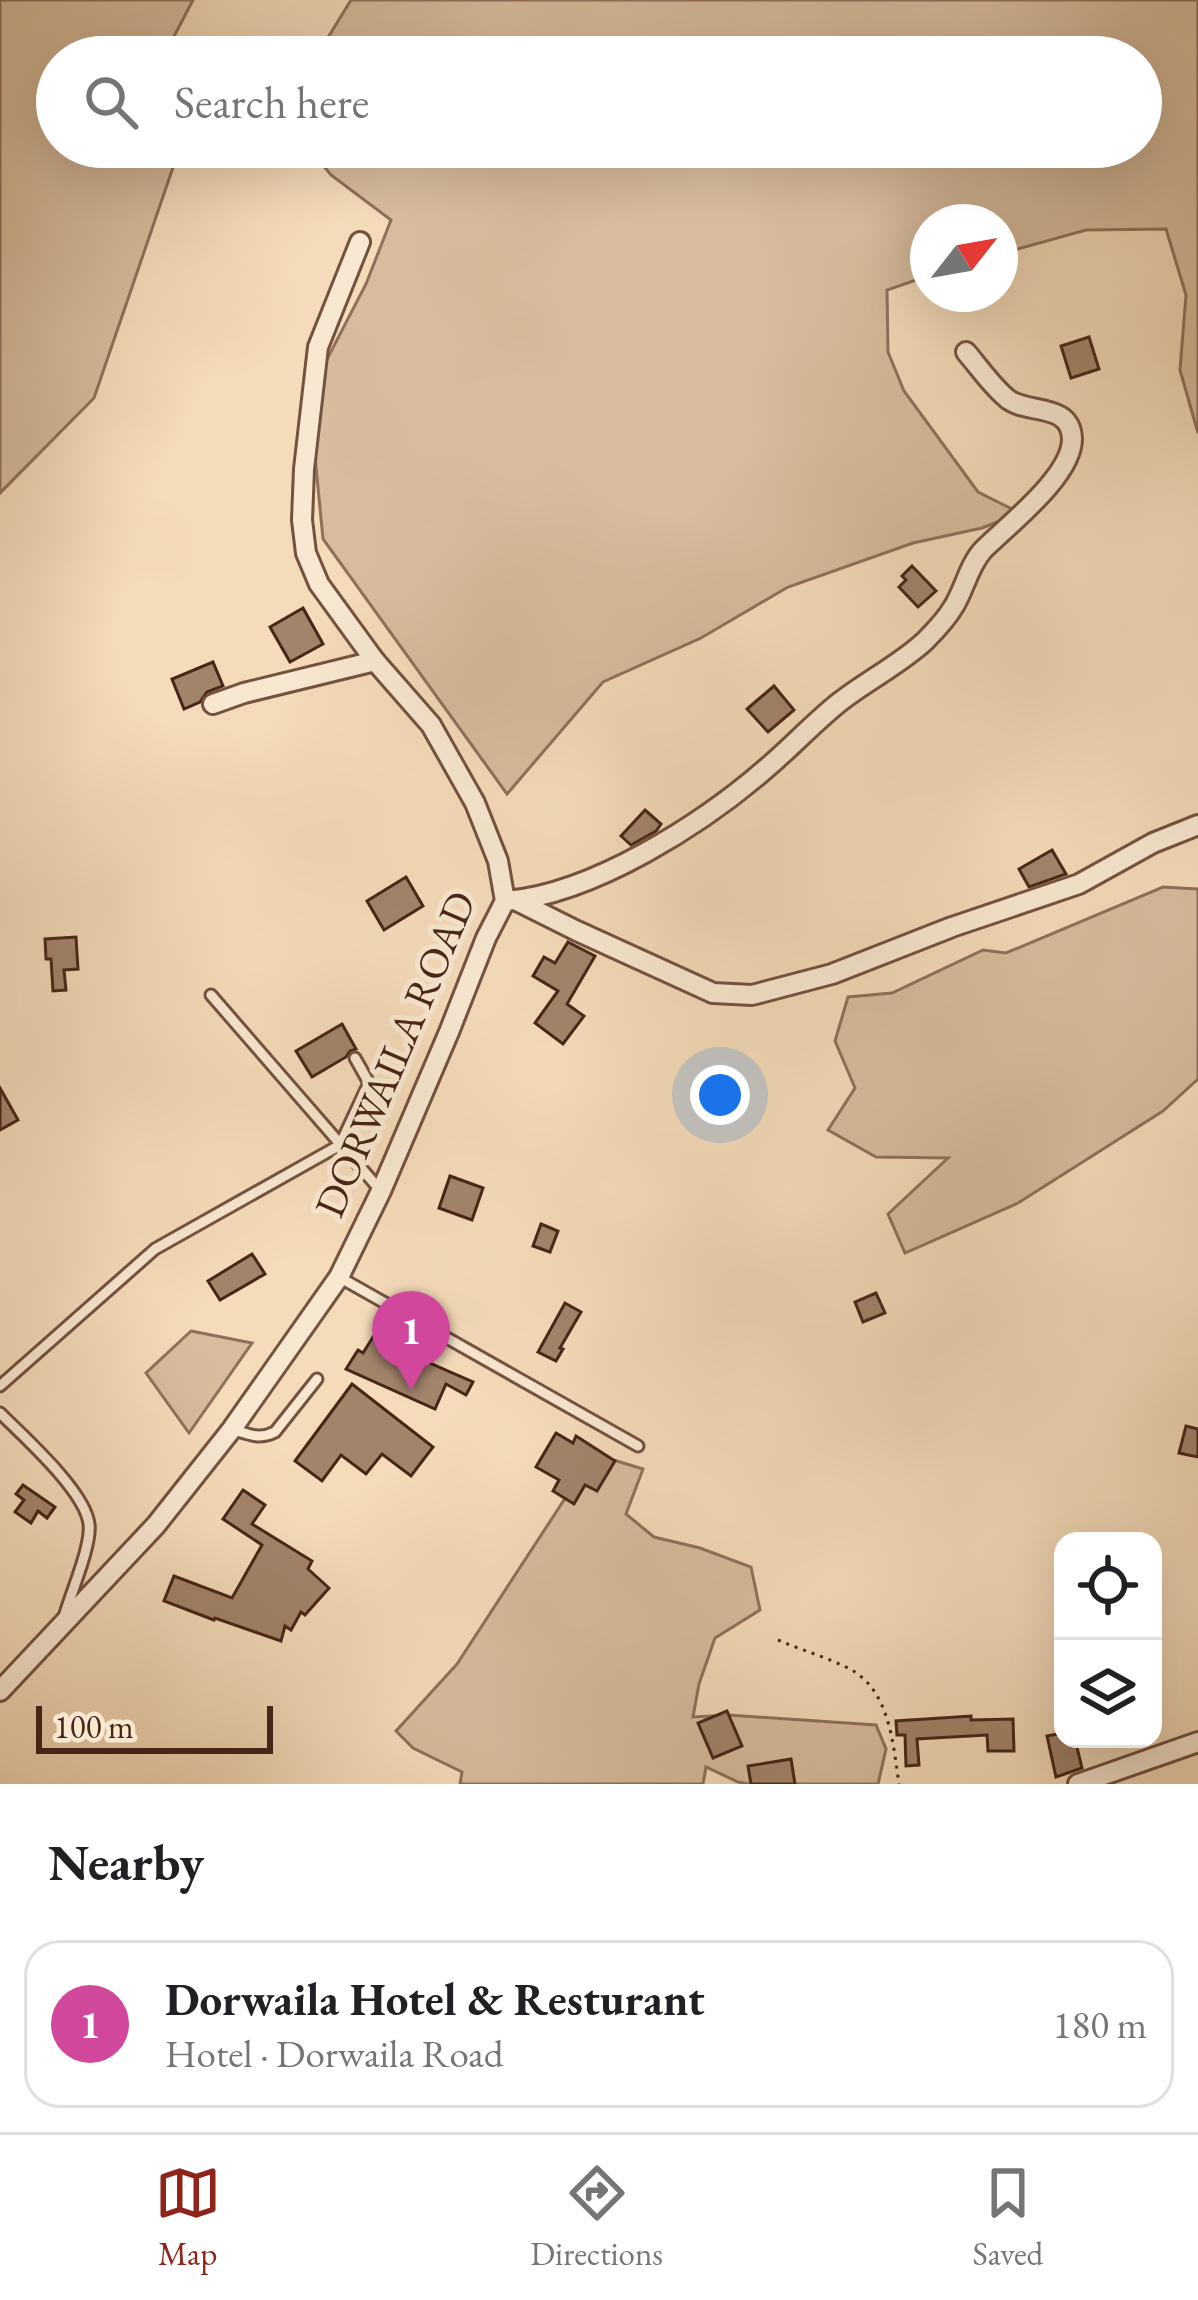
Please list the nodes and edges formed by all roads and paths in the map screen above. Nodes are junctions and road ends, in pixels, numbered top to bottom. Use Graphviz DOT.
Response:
graph roads {
  1 [pos="360,242"];
  2 [pos="966,352"];
  3 [pos="375,661"];
  4 [pos="213,704"];
  5 [pos="1198,825"];
  6 [pos="511,901"];
  7 [pos="211,995"];
  8 [pos="355,1058"];
  9 [pos="340,1144"];
  10 [pos="381,1191"];
  11 [pos="339,1276"];
  12 [pos="316,1379"];
  13 [pos="0,1386"];
  14 [pos="0,1413"];
  15 [pos="232,1429"];
  16 [pos="638,1446"];
  17 [pos="62,1624"];
  18 [pos="778,1640"];
  19 [pos="0,1691"];
  20 [pos="1198,1742"];
  21 [pos="898,1784"];
  22 [pos="1078,1784"];
  1 -- 3 [label="street, DORWAILA ROAD"];
  2 -- 6 [label="street"];
  3 -- 4 [label="street"];
  3 -- 6 [label="street, DORWAILA ROAD"];
  5 -- 6 [label="street"];
  6 -- 10 [label="street, DORWAILA ROAD"];
  7 -- 9 [label="lane"];
  8 -- 9 [label="lane"];
  9 -- 10 [label="lane"];
  9 -- 13 [label="lane"];
  10 -- 11 [label="street, DORWAILA ROAD"];
  11 -- 15 [label="street, DORWAILA ROAD"];
  11 -- 16 [label="lane"];
  12 -- 15 [label="lane"];
  14 -- 17 [label="lane"];
  15 -- 17 [label="street, DORWAILA ROAD"];
  17 -- 19 [label="street, DORWAILA ROAD"];
  18 -- 21 [label="path"];
  20 -- 22 [label="street"];
}
